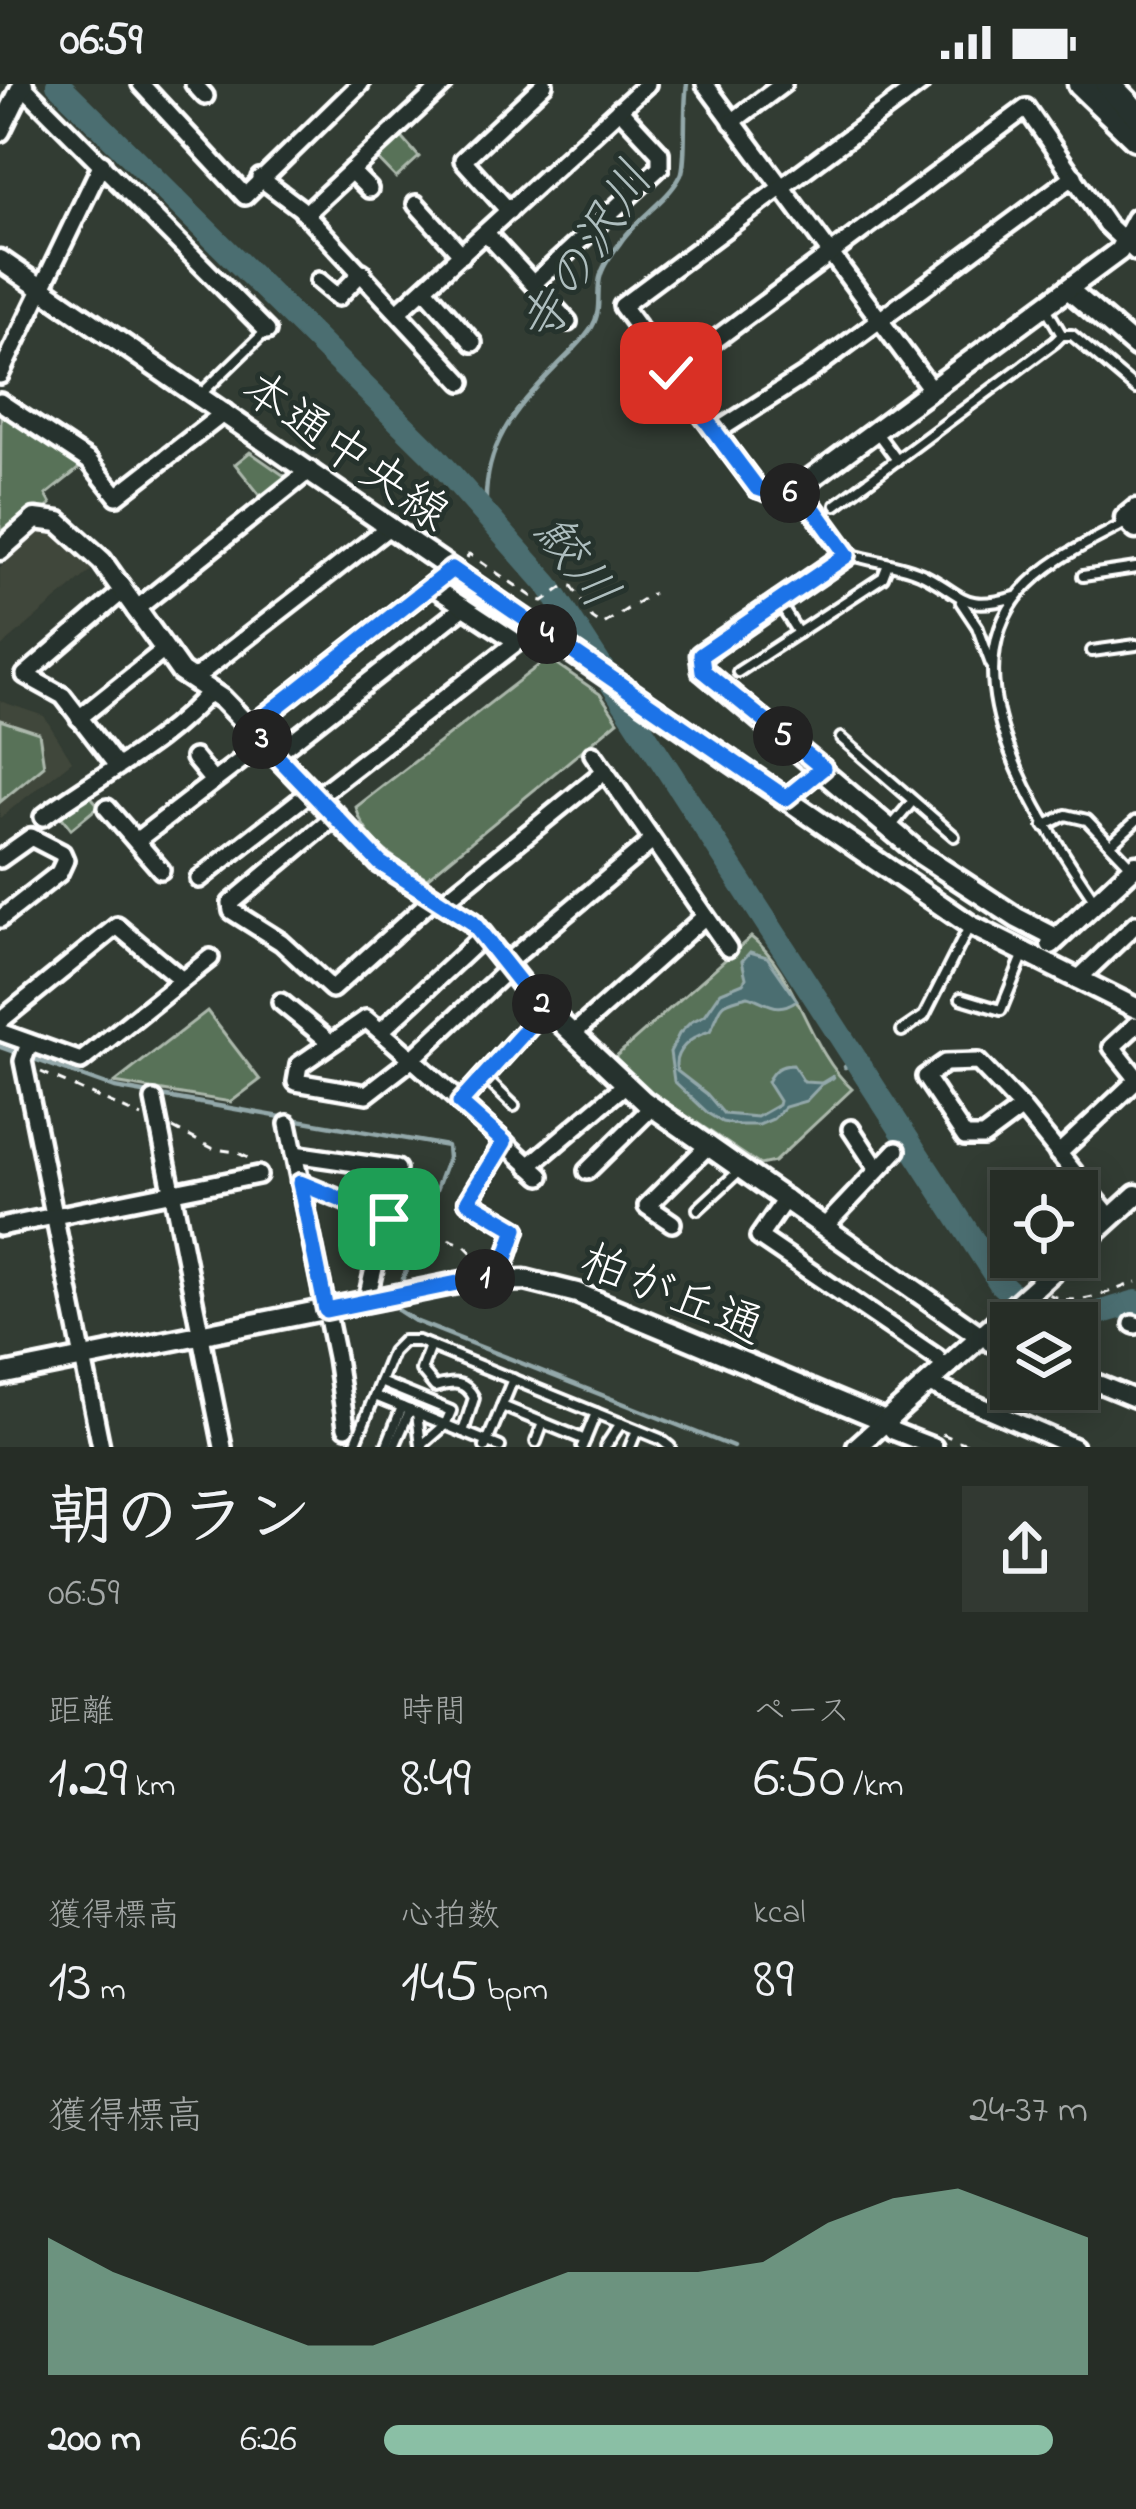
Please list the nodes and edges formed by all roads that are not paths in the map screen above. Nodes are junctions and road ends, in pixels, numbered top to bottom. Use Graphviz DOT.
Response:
graph roads {
  1 [pos="22,84"];
  2 [pos="141,84"];
  3 [pos="360,84"];
  4 [pos="444,84"];
  5 [pos="544,84"];
  6 [pos="646,84"];
  7 [pos="705,84"];
  8 [pos="783,84"];
  9 [pos="920,84"];
  10 [pos="1082,84"];
  11 [pos="1108,84"];
  12 [pos="619,109"];
  13 [pos="1136,112"];
  14 [pos="732,122"];
  15 [pos="0,131"];
  16 [pos="1136,137"];
  17 [pos="102,163"];
  18 [pos="351,171"];
  19 [pos="1074,176"];
  20 [pos="260,178"];
  21 [pos="782,188"];
  22 [pos="369,189"];
  23 [pos="416,204"];
  24 [pos="509,211"];
  25 [pos="305,214"];
  26 [pos="1136,219"];
  27 [pos="486,233"];
  28 [pos="1130,247"];
  29 [pos="831,254"];
  30 [pos="462,255"];
  31 [pos="0,260"];
  32 [pos="362,272"];
  33 [pos="319,280"];
  34 [pos="534,283"];
  35 [pos="42,287"];
  36 [pos="424,289"];
  37 [pos="1068,289"];
  38 [pos="399,311"];
  39 [pos="1048,313"];
  40 [pos="880,320"];
  41 [pos="568,322"];
  42 [pos="266,332"];
  43 [pos="1062,335"];
  44 [pos="473,343"];
  45 [pos="1136,347"];
  46 [pos="671,373"];
  47 [pos="0,375"];
  48 [pos="462,382"];
  49 [pos="931,389"];
  50 [pos="1136,389"];
  51 [pos="200,395"];
  52 [pos="0,402"];
  53 [pos="224,412"];
  54 [pos="716,432"];
  55 [pos="880,437"];
  56 [pos="897,460"];
  57 [pos="310,470"];
  58 [pos="799,488"];
  59 [pos="836,505"];
  60 [pos="1136,509"];
  61 [pos="390,526"];
  62 [pos="1128,528"];
  63 [pos="0,550"];
  64 [pos="856,556"];
  65 [pos="888,564"];
  66 [pos="460,568"];
  67 [pos="1136,568"];
  68 [pos="1083,576"];
  69 [pos="432,586"];
  70 [pos="117,596"];
  71 [pos="1017,597"];
  72 [pos="960,600"];
  73 [pos="464,607"];
  74 [pos="782,609"];
  75 [pos="135,610"];
  76 [pos="798,633"];
  77 [pos="1136,645"];
  78 [pos="164,650"];
  79 [pos="1092,651"];
  80 [pos="992,665"];
  81 [pos="738,672"];
  82 [pos="201,685"];
  83 [pos="79,718"];
  84 [pos="841,738"];
  85 [pos="264,741"];
  86 [pos="593,754"];
  87 [pos="194,758"];
  88 [pos="117,766"];
  89 [pos="823,768"];
  90 [pos="604,771"];
  91 [pos="213,782"];
  92 [pos="316,793"];
  93 [pos="783,796"];
  94 [pos="912,802"];
  95 [pos="107,808"];
  96 [pos="337,815"];
  97 [pos="43,817"];
  98 [pos="1136,820"];
  99 [pos="896,821"];
  100 [pos="1045,826"];
  101 [pos="954,836"];
  102 [pos="136,841"];
  103 [pos="651,842"];
  104 [pos="1111,844"];
  105 [pos="0,859"];
  106 [pos="1134,866"];
  107 [pos="160,870"];
  108 [pos="199,879"];
  109 [pos="1091,895"];
  110 [pos="436,903"];
  111 [pos="704,917"];
  112 [pos="0,919"];
  113 [pos="1136,924"];
  114 [pos="970,925"];
  115 [pos="483,936"];
  116 [pos="1057,938"];
  117 [pos="728,948"];
  118 [pos="1029,957"];
  119 [pos="209,958"];
  120 [pos="507,966"];
  121 [pos="182,980"];
  122 [pos="1076,980"];
  123 [pos="961,998"];
  124 [pos="280,1002"];
  125 [pos="546,1008"];
  126 [pos="1136,1008"];
  127 [pos="0,1021"];
  128 [pos="1136,1024"];
  129 [pos="902,1030"];
  130 [pos="381,1031"];
  131 [pos="0,1032"];
  132 [pos="574,1034"];
  133 [pos="330,1042"];
  134 [pos="26,1054"];
  135 [pos="411,1060"];
  136 [pos="484,1077"];
  137 [pos="1136,1079"];
  138 [pos="626,1084"];
  139 [pos="154,1100"];
  140 [pos="460,1103"];
  141 [pos="514,1106"];
  142 [pos="652,1107"];
  143 [pos="1022,1108"];
  144 [pos="288,1124"];
  145 [pos="851,1129"];
  146 [pos="504,1142"];
  147 [pos="709,1145"];
  148 [pos="897,1150"];
  149 [pos="294,1154"];
  150 [pos="1058,1154"];
  151 [pos="878,1169"];
  152 [pos="258,1170"];
  153 [pos="586,1171"];
  154 [pos="737,1173"];
  155 [pos="172,1192"];
  156 [pos="1136,1195"];
  157 [pos="786,1198"];
  158 [pos="698,1209"];
  159 [pos="54,1216"];
  160 [pos="1111,1218"];
  161 [pos="672,1223"];
  162 [pos="825,1226"];
  163 [pos="0,1227"];
  164 [pos="1098,1230"];
  165 [pos="494,1274"];
  166 [pos="1051,1278"];
  167 [pos="369,1289"];
  168 [pos="326,1310"];
  169 [pos="201,1335"];
  170 [pos="985,1339"];
  171 [pos="990,1341"];
  172 [pos="430,1346"];
  173 [pos="83,1358"];
  174 [pos="937,1358"];
  175 [pos="0,1375"];
  176 [pos="513,1379"];
  177 [pos="380,1382"];
  178 [pos="927,1383"];
  179 [pos="1098,1384"];
  180 [pos="375,1396"];
  181 [pos="1136,1399"];
  182 [pos="502,1406"];
  183 [pos="410,1410"];
  184 [pos="596,1413"];
  185 [pos="885,1421"];
  186 [pos="543,1423"];
  187 [pos="621,1423"];
  188 [pos="445,1424"];
  189 [pos="637,1430"];
  190 [pos="463,1432"];
  191 [pos="378,1436"];
  192 [pos="354,1440"];
  193 [pos="536,1442"];
  194 [pos="584,1443"];
  195 [pos="486,1444"];
  196 [pos="394,1445"];
  197 [pos="101,1447"];
  198 [pos="223,1447"];
  199 [pos="500,1447"];
  200 [pos="604,1447"];
  201 [pos="630,1447"];
  202 [pos="670,1447"];
  203 [pos="856,1447"];
  204 [pos="934,1447"];
  205 [pos="1074,1447"];
  1 -- 15 [label="street"];
  1 -- 17 [label="street"];
  2 -- 20 [label="street"];
  3 -- 20 [label="street"];
  4 -- 18 [label="street"];
  5 -- 24 [label="street"];
  6 -- 12 [label="street"];
  7 -- 14 [label="street"];
  8 -- 14 [label="street"];
  9 -- 21 [label="street"];
  10 -- 16 [label="main road"];
  11 -- 13 [label="main road"];
  12 -- 24 [label="street"];
  12 -- 34 [label="street"];
  14 -- 21 [label="street"];
  17 -- 35 [label="street"];
  17 -- 42 [label="street"];
  18 -- 22 [label="street"];
  18 -- 25 [label="street"];
  19 -- 28 [label="street"];
  19 -- 29 [label="street"];
  19 -- 40 [label="street"];
  20 -- 25 [label="street"];
  21 -- 29 [label="street"];
  21 -- 46 [label="street"];
  23 -- 30 [label="street"];
  24 -- 27 [label="street"];
  25 -- 32 [label="street"];
  26 -- 28 [label="street"];
  27 -- 30 [label="street"];
  27 -- 34 [label="street"];
  28 -- 37 [label="street"];
  29 -- 40 [label="street"];
  29 -- 46 [label="street"];
  30 -- 36 [label="street"];
  31 -- 35 [label="street, 本通中央線"];
  32 -- 33 [label="street"];
  32 -- 38 [label="street"];
  34 -- 41 [label="street"];
  35 -- 47 [label="street"];
  35 -- 51 [label="street, 本通中央線"];
  36 -- 38 [label="street"];
  36 -- 44 [label="street"];
  37 -- 45 [label="street"];
  37 -- 49 [label="street"];
  38 -- 48 [label="street"];
  39 -- 43 [label="lane"];
  40 -- 49 [label="street"];
  40 -- 54 [label="street"];
  42 -- 51 [label="lane"];
  43 -- 50 [label="lane"];
  43 -- 56 [label="lane"];
  46 -- 54 [label="street"];
  49 -- 58 [label="street"];
  51 -- 53 [label="street, 本通中央線"];
  52 -- 53 [label="street"];
  53 -- 57 [label="street, 本通中央線"];
  54 -- 58 [label="street"];
  55 -- 56 [label="lane"];
  56 -- 59 [label="lane"];
  57 -- 61 [label="street, 本通中央線"];
  57 -- 75 [label="street"];
  58 -- 89 [label="street"];
  60 -- 62 [label="street"];
  61 -- 66 [label="street, 本通中央線"];
  61 -- 82 [label="street"];
  62 -- 71 [label="lane"];
  63 -- 75 [label="street"];
  64 -- 65 [label="lane"];
  65 -- 72 [label="lane"];
  65 -- 76 [label="lane"];
  66 -- 69 [label="street"];
  66 -- 93 [label="street, 本通中央線"];
  67 -- 68 [label="lane"];
  69 -- 73 [label="street"];
  69 -- 85 [label="street"];
  70 -- 83 [label="street"];
  71 -- 72 [label="lane"];
  71 -- 80 [label="lane"];
  72 -- 80 [label="lane"];
  73 -- 85 [label="street"];
  73 -- 92 [label="street"];
  74 -- 76 [label="lane"];
  75 -- 78 [label="street"];
  76 -- 81 [label="lane"];
  77 -- 79 [label="lane"];
  78 -- 82 [label="street"];
  78 -- 83 [label="street"];
  80 -- 100 [label="lane"];
  82 -- 85 [label="street"];
  82 -- 88 [label="street"];
  83 -- 88 [label="street"];
  84 -- 94 [label="lane"];
  85 -- 91 [label="street"];
  85 -- 92 [label="street"];
  86 -- 90 [label="street"];
  87 -- 91 [label="street"];
  88 -- 97 [label="street"];
  89 -- 93 [label="street"];
  89 -- 116 [label="street"];
  90 -- 103 [label="street"];
  90 -- 110 [label="street"];
  91 -- 102 [label="street"];
  92 -- 96 [label="street"];
  92 -- 108 [label="street"];
  93 -- 114 [label="street, 本通中央線"];
  94 -- 99 [label="lane"];
  94 -- 101 [label="lane"];
  95 -- 102 [label="street"];
  96 -- 110 [label="street"];
  96 -- 110 [label="street"];
  98 -- 104 [label="lane"];
  100 -- 104 [label="lane"];
  100 -- 109 [label="lane"];
  102 -- 107 [label="street"];
  103 -- 111 [label="street"];
  103 -- 120 [label="street"];
  104 -- 106 [label="lane"];
  105 -- 112 [label="street"];
  106 -- 116 [label="street"];
  110 -- 115 [label="street"];
  111 -- 117 [label="street"];
  111 -- 132 [label="street"];
  113 -- 122 [label="street"];
  114 -- 118 [label="street, 本通中央線"];
  114 -- 129 [label="lane"];
  115 -- 120 [label="street"];
  115 -- 130 [label="street"];
  116 -- 118 [label="street"];
  118 -- 122 [label="street, 本通中央線"];
  118 -- 123 [label="lane"];
  119 -- 121 [label="street"];
  120 -- 125 [label="street"];
  120 -- 135 [label="street"];
  121 -- 127 [label="street"];
  121 -- 134 [label="street"];
  122 -- 126 [label="street, 本通中央線"];
  124 -- 133 [label="street"];
  125 -- 132 [label="street"];
  125 -- 136 [label="street"];
  128 -- 137 [label="street"];
  130 -- 133 [label="street"];
  130 -- 135 [label="street"];
  131 -- 134 [label="street"];
  132 -- 138 [label="street"];
  133 -- 135 [label="street"];
  134 -- 159 [label="street"];
  135 -- 140 [label="street"];
  136 -- 140 [label="street"];
  136 -- 141 [label="lane"];
  137 -- 150 [label="street"];
  138 -- 142 [label="street"];
  138 -- 146 [label="street"];
  139 -- 155 [label="street"];
  140 -- 146 [label="street"];
  142 -- 147 [label="street"];
  142 -- 153 [label="street"];
  143 -- 143 [label="street"];
  143 -- 150 [label="street"];
  144 -- 149 [label="street"];
  145 -- 151 [label="street"];
  146 -- 165 [label="street"];
  147 -- 157 [label="street"];
  147 -- 161 [label="street"];
  148 -- 151 [label="street"];
  149 -- 167 [label="street"];
  149 -- 168 [label="street"];
  150 -- 160 [label="street"];
  151 -- 162 [label="street"];
  152 -- 155 [label="street"];
  154 -- 158 [label="lane"];
  155 -- 159 [label="street"];
  155 -- 169 [label="street"];
  156 -- 160 [label="street"];
  157 -- 162 [label="street"];
  157 -- 174 [label="street"];
  159 -- 163 [label="street"];
  159 -- 173 [label="street"];
  160 -- 164 [label="street"];
  162 -- 170 [label="street"];
  165 -- 168 [label="street, 柏が丘通"];
  165 -- 185 [label="street, 柏が丘通"];
  166 -- 170 [label="street"];
  168 -- 169 [label="street, 柏が丘通"];
  168 -- 192 [label="street"];
  169 -- 173 [label="street, 柏が丘通"];
  169 -- 198 [label="street"];
  170 -- 171 [label="street"];
  170 -- 178 [label="street"];
  172 -- 176 [label="lane"];
  172 -- 177 [label="lane"];
  172 -- 190 [label="lane"];
  173 -- 175 [label="street, 柏が丘通"];
  173 -- 197 [label="street"];
  176 -- 182 [label="lane"];
  176 -- 184 [label="lane"];
  177 -- 180 [label="lane"];
  177 -- 188 [label="lane"];
  178 -- 185 [label="street"];
  178 -- 205 [label="street"];
  179 -- 181 [label="street"];
  180 -- 183 [label="lane"];
  180 -- 192 [label="lane"];
  182 -- 186 [label="lane"];
  182 -- 195 [label="lane"];
  183 -- 188 [label="lane"];
  183 -- 188 [label="lane"];
  183 -- 196 [label="lane"];
  184 -- 187 [label="lane"];
  184 -- 194 [label="lane"];
  185 -- 203 [label="street"];
  185 -- 204 [label="street"];
  186 -- 193 [label="lane"];
  186 -- 194 [label="lane"];
  187 -- 189 [label="lane"];
  187 -- 200 [label="lane"];
  188 -- 190 [label="lane"];
  189 -- 201 [label="lane"];
  189 -- 202 [label="lane"];
  190 -- 195 [label="lane"];
  191 -- 196 [label="lane"];
  195 -- 199 [label="lane"];
}
